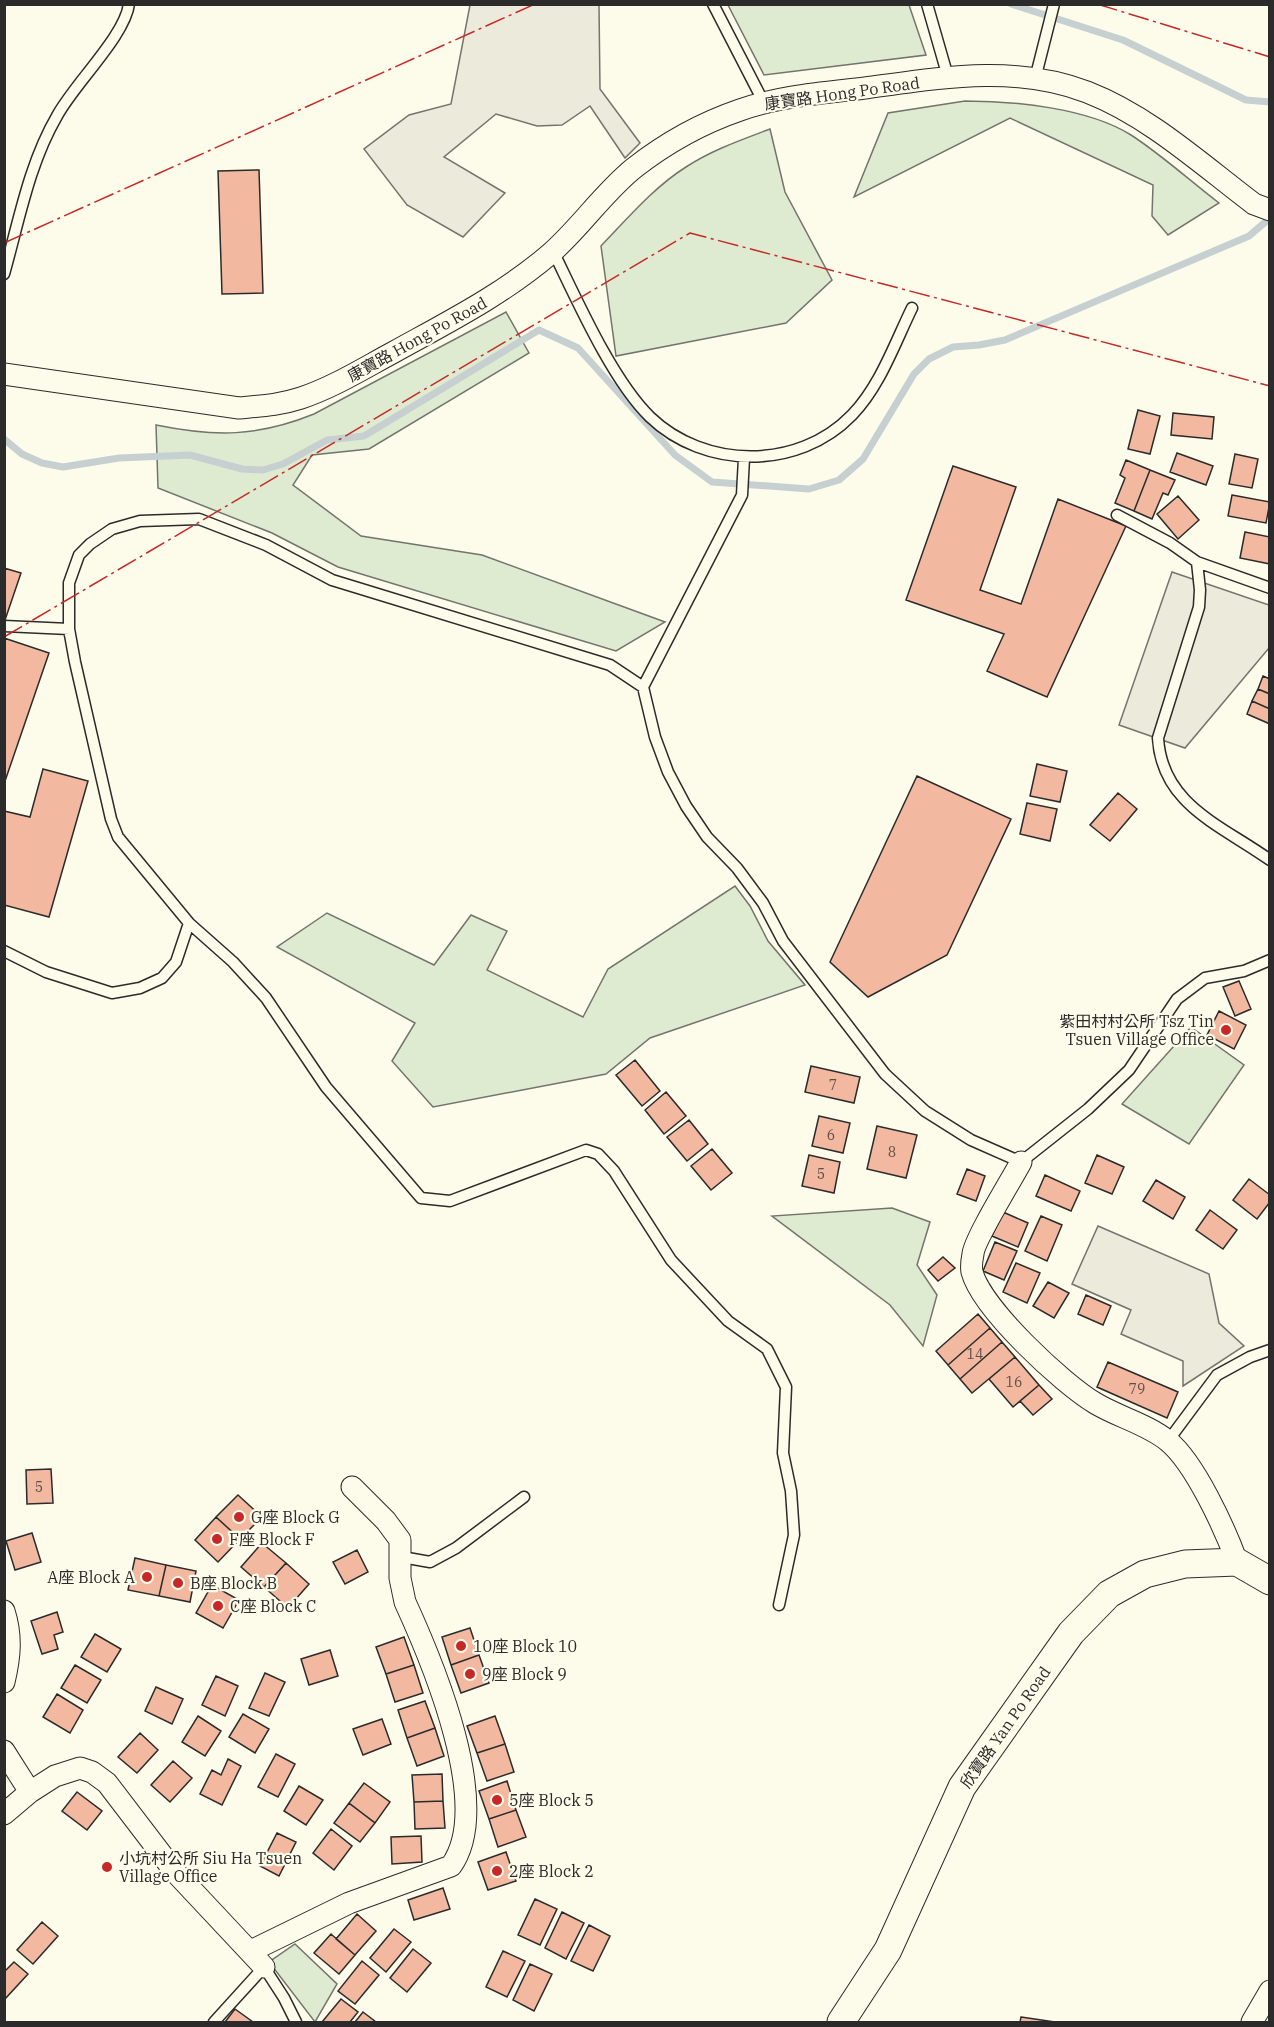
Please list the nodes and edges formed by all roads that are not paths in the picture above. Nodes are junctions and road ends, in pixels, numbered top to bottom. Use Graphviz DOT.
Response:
graph roads {
  1 [pos="129,4"];
  2 [pos="712,4"];
  3 [pos="927,4"];
  4 [pos="1054,4"];
  5 [pos="948,77"];
  6 [pos="1035,79"];
  7 [pos="764,104"];
  8 [pos="1262,207"];
  9 [pos="553,251"];
  10 [pos="4,274"];
  11 [pos="912,308"];
  12 [pos="4,374"];
  13 [pos="744,458"];
  14 [pos="1117,515"];
  15 [pos="1197,562"];
  16 [pos="1269,588"];
  17 [pos="4,626"];
  18 [pos="69,629"];
  19 [pos="643,687"];
  20 [pos="1269,860"];
  21 [pos="189,923"];
  22 [pos="4,951"];
  23 [pos="1269,960"];
  24 [pos="1021,1162"];
  25 [pos="1269,1350"];
  26 [pos="1168,1441"];
  27 [pos="352,1487"];
  28 [pos="524,1497"];
  29 [pos="402,1557"];
  30 [pos="1237,1562"];
  31 [pos="1269,1581"];
  32 [pos="779,1605"];
  33 [pos="4,1611"];
  34 [pos="4,1682"];
  35 [pos="4,1751"];
  36 [pos="30,1792"];
  37 [pos="4,1814"];
  38 [pos="257,1959"];
  39 [pos="1269,1991"];
  40 [pos="214,2022"];
  41 [pos="296,2022"];
  42 [pos="841,2022"];
  43 [pos="1252,2022"];
  1 -- 10 [label="lane"];
  2 -- 7 [label="lane"];
  3 -- 5 [label="lane"];
  4 -- 6 [label="lane"];
  5 -- 6 [label="street, 康寶路 Hong Po Road"];
  5 -- 7 [label="street, 康寶路 Hong Po Road"];
  6 -- 8 [label="street, 康寶路 Hong Po Road"];
  7 -- 9 [label="street, 康寶路 Hong Po Road"];
  9 -- 12 [label="street, 康寶路 Hong Po Road"];
  9 -- 13 [label="lane"];
  11 -- 13 [label="lane"];
  13 -- 19 [label="lane"];
  14 -- 15 [label="lane"];
  15 -- 16 [label="lane"];
  15 -- 20 [label="lane"];
  17 -- 18 [label="lane"];
  18 -- 19 [label="lane"];
  18 -- 21 [label="lane"];
  19 -- 24 [label="lane"];
  21 -- 22 [label="lane"];
  21 -- 32 [label="lane"];
  23 -- 24 [label="lane"];
  24 -- 26 [label="street"];
  25 -- 26 [label="lane"];
  26 -- 30 [label="street"];
  27 -- 29 [label="street"];
  28 -- 29 [label="lane"];
  29 -- 38 [label="street"];
  30 -- 31 [label="street"];
  30 -- 42 [label="street, 欣寶路 Yan Po Road"];
  33 -- 34 [label="street"];
  35 -- 36 [label="street"];
  36 -- 37 [label="street"];
  36 -- 38 [label="street"];
  38 -- 40 [label="lane"];
  38 -- 41 [label="lane"];
  39 -- 43 [label="street"];
}
